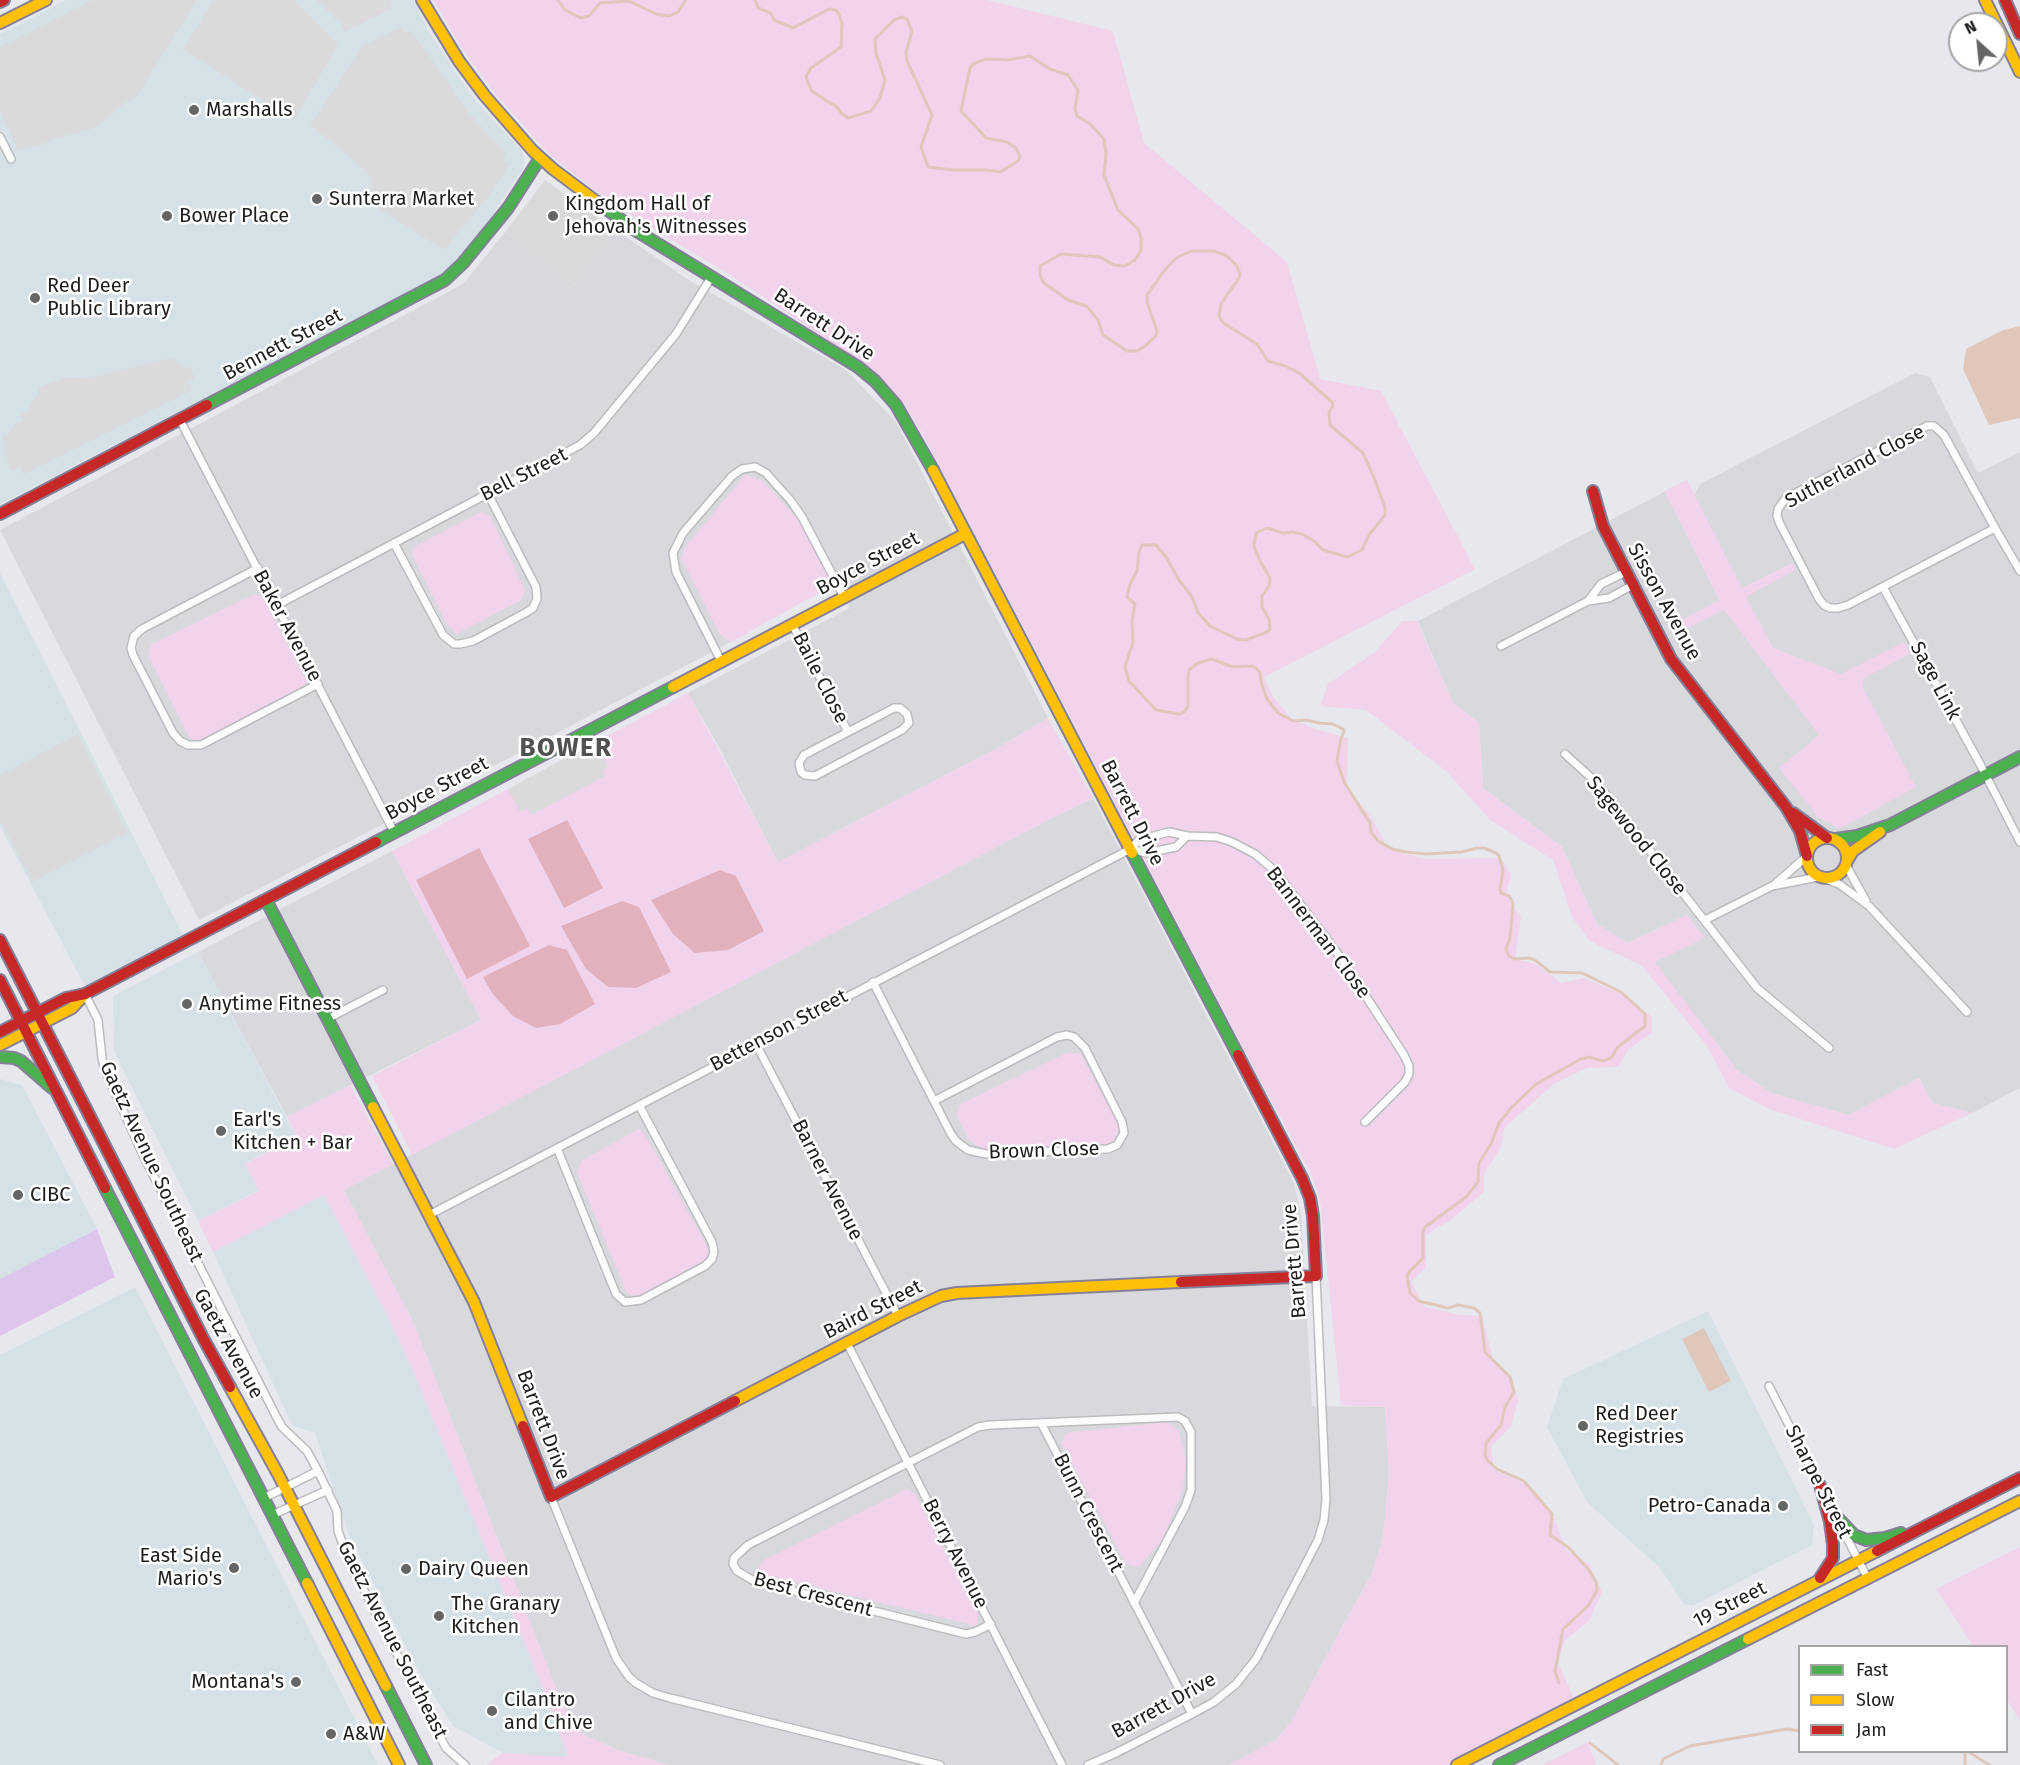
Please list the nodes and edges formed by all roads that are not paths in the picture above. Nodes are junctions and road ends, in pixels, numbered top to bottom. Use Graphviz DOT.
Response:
graph roads {
  1 [pos="46,0"];
  2 [pos="422,0"];
  3 [pos="1985,0"];
  4 [pos="2005,0"];
  5 [pos="0,23"];
  6 [pos="2020,34"];
  7 [pos="2020,72"];
  8 [pos="0,137"];
  9 [pos="540,158"];
  10 [pos="11,159"];
  11 [pos="712,276"];
  12 [pos="180,420"];
  13 [pos="1593,491"];
  14 [pos="488,494"];
  15 [pos="0,514"];
  16 [pos="1995,528"];
  17 [pos="965,534"];
  18 [pos="394,543"];
  19 [pos="258,568"];
  20 [pos="2020,571"];
  21 [pos="1626,572"];
  22 [pos="1633,585"];
  23 [pos="1883,587"];
  24 [pos="844,597"];
  25 [pos="1588,601"];
  26 [pos="277,605"];
  27 [pos="792,624"];
  28 [pos="1501,646"];
  29 [pos="721,662"];
  30 [pos="318,684"];
  31 [pos="848,732"];
  32 [pos="1565,754"];
  33 [pos="2020,757"];
  34 [pos="1986,775"];
  35 [pos="1786,807"];
  36 [pos="1890,825"];
  37 [pos="394,832"];
  38 [pos="1187,836"];
  39 [pos="1832,838"];
  40 [pos="2020,842"];
  41 [pos="1130,849"];
  42 [pos="1806,856"];
  43 [pos="1847,863"];
  44 [pos="1822,878"];
  45 [pos="1772,886"];
  46 [pos="266,900"];
  47 [pos="1869,906"];
  48 [pos="1705,920"];
  49 [pos="0,940"];
  50 [pos="0,980"];
  51 [pos="873,982"];
  52 [pos="382,990"];
  53 [pos="85,994"];
  54 [pos="1967,1012"];
  55 [pos="36,1013"];
  56 [pos="327,1019"];
  57 [pos="21,1021"];
  58 [pos="42,1024"];
  59 [pos="27,1031"];
  60 [pos="0,1032"];
  61 [pos="756,1044"];
  62 [pos="0,1045"];
  63 [pos="1829,1048"];
  64 [pos="0,1057"];
  65 [pos="56,1091"];
  66 [pos="934,1101"];
  67 [pos="639,1105"];
  68 [pos="1365,1122"];
  69 [pos="557,1148"];
  70 [pos="429,1215"];
  71 [pos="1316,1276"];
  72 [pos="898,1316"];
  73 [pos="847,1343"];
  74 [pos="1769,1386"];
  75 [pos="1041,1423"];
  76 [pos="908,1462"];
  77 [pos="318,1471"];
  78 [pos="2020,1478"];
  79 [pos="1820,1485"];
  80 [pos="284,1488"];
  81 [pos="328,1490"];
  82 [pos="551,1497"];
  83 [pos="264,1498"];
  84 [pos="2020,1501"];
  85 [pos="294,1507"];
  86 [pos="272,1515"];
  87 [pos="1836,1516"];
  88 [pos="1927,1525"];
  89 [pos="1858,1560"];
  90 [pos="1868,1579"];
  91 [pos="1819,1580"];
  92 [pos="1134,1603"];
  93 [pos="991,1624"];
  94 [pos="1192,1714"];
  95 [pos="399,1765"];
  96 [pos="426,1765"];
  97 [pos="465,1765"];
  98 [pos="940,1765"];
  99 [pos="1062,1765"];
  100 [pos="1088,1765"];
  101 [pos="1457,1765"];
  102 [pos="1499,1765"];
  1 -- 5 [label="street"];
  2 -- 9 [label="street, Barrett Drive"];
  3 -- 7 [label="street"];
  4 -- 6 [label="street"];
  8 -- 10 [label="street"];
  9 -- 11 [label="street, Barrett Drive"];
  9 -- 12 [label="street, Bennett Street"];
  11 -- 14 [label="street, Bell Street"];
  11 -- 17 [label="street, Barrett Drive"];
  12 -- 15 [label="street, Bennett Street"];
  12 -- 19 [label="street, Baker Avenue"];
  13 -- 21 [label="street, Sisson Avenue"];
  14 -- 18 [label="street, Bell Street"];
  14 -- 18 [label="street"];
  16 -- 20 [label="street, Sutherland Close"];
  16 -- 23 [label="street, Sutherland Close"];
  16 -- 23 [label="street, Sutherland Close"];
  17 -- 24 [label="street, Boyce Street"];
  17 -- 41 [label="street, Barrett Drive"];
  18 -- 26 [label="street, Bell Street"];
  19 -- 26 [label="street, Baker Avenue"];
  19 -- 30 [label="street"];
  21 -- 22 [label="street, Sisson Avenue"];
  21 -- 25 [label="street"];
  22 -- 25 [label="street"];
  22 -- 35 [label="street, Sisson Avenue"];
  23 -- 34 [label="street, Sage Link"];
  24 -- 27 [label="street, Boyce Street"];
  24 -- 29 [label="street"];
  25 -- 28 [label="street"];
  26 -- 30 [label="street, Baker Avenue"];
  27 -- 29 [label="street, Boyce Street"];
  27 -- 31 [label="street, Baile Close"];
  29 -- 37 [label="street, Boyce Street"];
  30 -- 37 [label="street, Baker Avenue"];
  31 -- 31 [label="street, Baile Close"];
  32 -- 48 [label="street, Sagewood Close"];
  33 -- 34 [label="street"];
  34 -- 36 [label="street"];
  34 -- 40 [label="street, Sage Link"];
  35 -- 39 [label="street, Sisson Avenue"];
  35 -- 42 [label="street, Sisson Avenue"];
  36 -- 39 [label="street"];
  36 -- 43 [label="street"];
  37 -- 46 [label="street, Boyce Street"];
  38 -- 41 [label="street"];
  38 -- 41 [label="street"];
  38 -- 68 [label="street, Bannerman Close"];
  39 -- 42 [label="street"];
  39 -- 43 [label="street"];
  41 -- 51 [label="street, Bettenson Street"];
  41 -- 71 [label="street, Barrett Drive"];
  42 -- 44 [label="street"];
  42 -- 45 [label="street"];
  43 -- 44 [label="street"];
  43 -- 47 [label="street"];
  44 -- 45 [label="street"];
  44 -- 47 [label="street"];
  45 -- 48 [label="street"];
  46 -- 53 [label="street, Boyce Street"];
  46 -- 56 [label="street, Barrett Drive"];
  47 -- 54 [label="street"];
  48 -- 63 [label="street, Sagewood Close"];
  49 -- 55 [label="street, Gaetz Avenue"];
  50 -- 57 [label="street, Gaetz Avenue"];
  51 -- 61 [label="street, Bettenson Street"];
  51 -- 66 [label="street, Brown Close"];
  52 -- 56 [label="street"];
  53 -- 55 [label="street, Boyce Street"];
  53 -- 58 [label="street, Boyce Street"];
  53 -- 77 [label="street, Gaetz Avenue Southeast"];
  55 -- 57 [label="street, Boyce Street"];
  55 -- 58 [label="street, Gaetz Avenue"];
  56 -- 70 [label="street, Barrett Drive"];
  57 -- 59 [label="street, Gaetz Avenue"];
  57 -- 60 [label="street, Boyce Street"];
  58 -- 59 [label="street, Boyce Street"];
  58 -- 80 [label="street, Gaetz Avenue"];
  59 -- 62 [label="street, Boyce Street"];
  59 -- 65 [label="street, Gaetz Avenue"];
  61 -- 67 [label="street, Bettenson Street"];
  61 -- 72 [label="street, Barner Avenue"];
  64 -- 65 [label="street"];
  65 -- 83 [label="street, Gaetz Avenue"];
  66 -- 66 [label="street, Brown Close"];
  67 -- 69 [label="street, Bettenson Street"];
  67 -- 69 [label="street"];
  69 -- 70 [label="street, Bettenson Street"];
  70 -- 82 [label="street, Barrett Drive"];
  71 -- 72 [label="street, Baird Street"];
  71 -- 94 [label="street, Barrett Drive"];
  72 -- 73 [label="street, Baird Street"];
  73 -- 76 [label="street, Berry Avenue"];
  73 -- 82 [label="street, Baird Street"];
  74 -- 79 [label="street, Sharpe Street"];
  75 -- 76 [label="street, Bunn Crescent"];
  75 -- 92 [label="street, Bunn Crescent"];
  75 -- 92 [label="street, Bunn Crescent"];
  76 -- 93 [label="street, Berry Avenue"];
  76 -- 93 [label="street, Best Crescent"];
  77 -- 80 [label="street"];
  77 -- 81 [label="street, Gaetz Avenue Southeast"];
  78 -- 88 [label="street, 19 Street"];
  79 -- 87 [label="street, Sharpe Street"];
  79 -- 91 [label="street"];
  80 -- 83 [label="street"];
  80 -- 85 [label="street, Gaetz Avenue"];
  81 -- 85 [label="street"];
  81 -- 97 [label="street, Gaetz Avenue Southeast"];
  82 -- 98 [label="street, Barrett Drive"];
  83 -- 86 [label="street, Gaetz Avenue"];
  84 -- 90 [label="street, 19 Street"];
  85 -- 86 [label="street"];
  85 -- 96 [label="street, Gaetz Avenue"];
  86 -- 95 [label="street, Gaetz Avenue"];
  87 -- 88 [label="street"];
  87 -- 89 [label="street, Sharpe Street"];
  88 -- 89 [label="street, 19 Street"];
  89 -- 90 [label="street, Sharpe Street"];
  89 -- 91 [label="street, 19 Street"];
  90 -- 102 [label="street, 19 Street"];
  91 -- 101 [label="street, 19 Street"];
  92 -- 94 [label="street, Bunn Crescent"];
  93 -- 99 [label="street, Berry Avenue"];
  94 -- 100 [label="street, Barrett Drive"];
}
